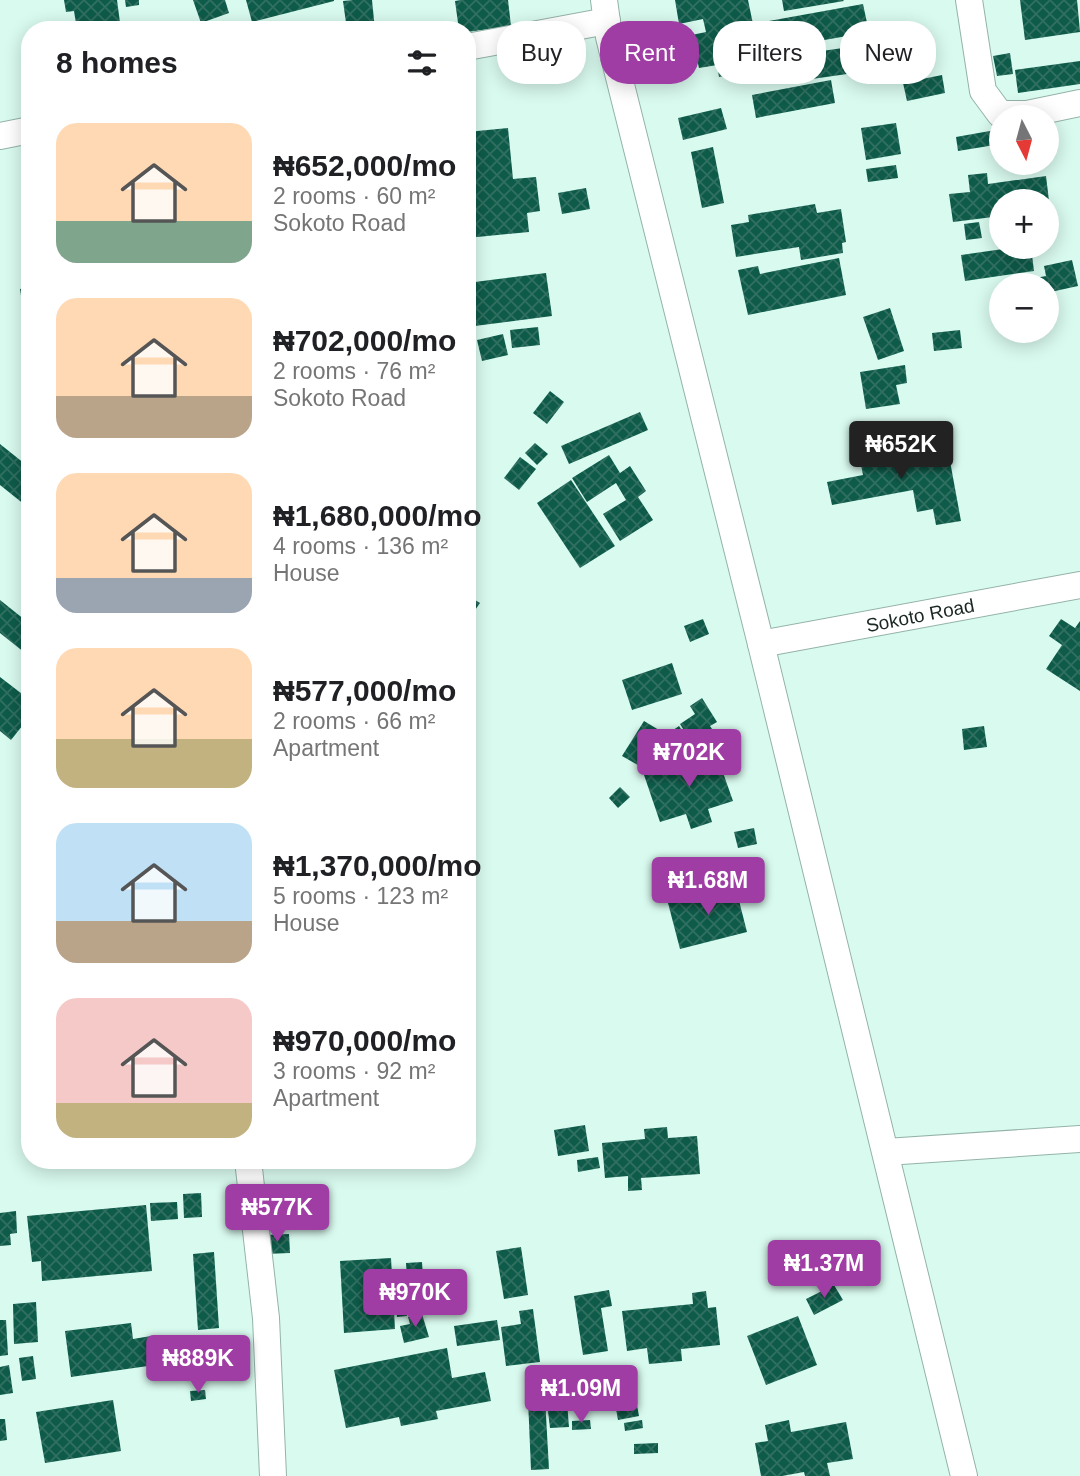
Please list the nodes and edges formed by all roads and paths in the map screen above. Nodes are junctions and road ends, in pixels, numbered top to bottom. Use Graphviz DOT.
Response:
graph roads {
  1 [pos="969,0"];
  2 [pos="606,10"];
  3 [pos="476,45"];
  4 [pos="1080,103"];
  5 [pos="21,132"];
  6 [pos="0,136"];
  7 [pos="1080,585"];
  8 [pos="761,644"];
  9 [pos="1080,1139"];
  10 [pos="886,1152"];
  11 [pos="249,1169"];
  12 [pos="273,1476"];
  13 [pos="964,1476"];
  1 -- 4 [label="street"];
  2 -- 3 [label="street"];
  2 -- 8 [label="street"];
  5 -- 6 [label="street"];
  7 -- 8 [label="street, Sokoto Road"];
  8 -- 10 [label="street"];
  9 -- 10 [label="street"];
  10 -- 13 [label="street"];
  11 -- 12 [label="street"];
}
